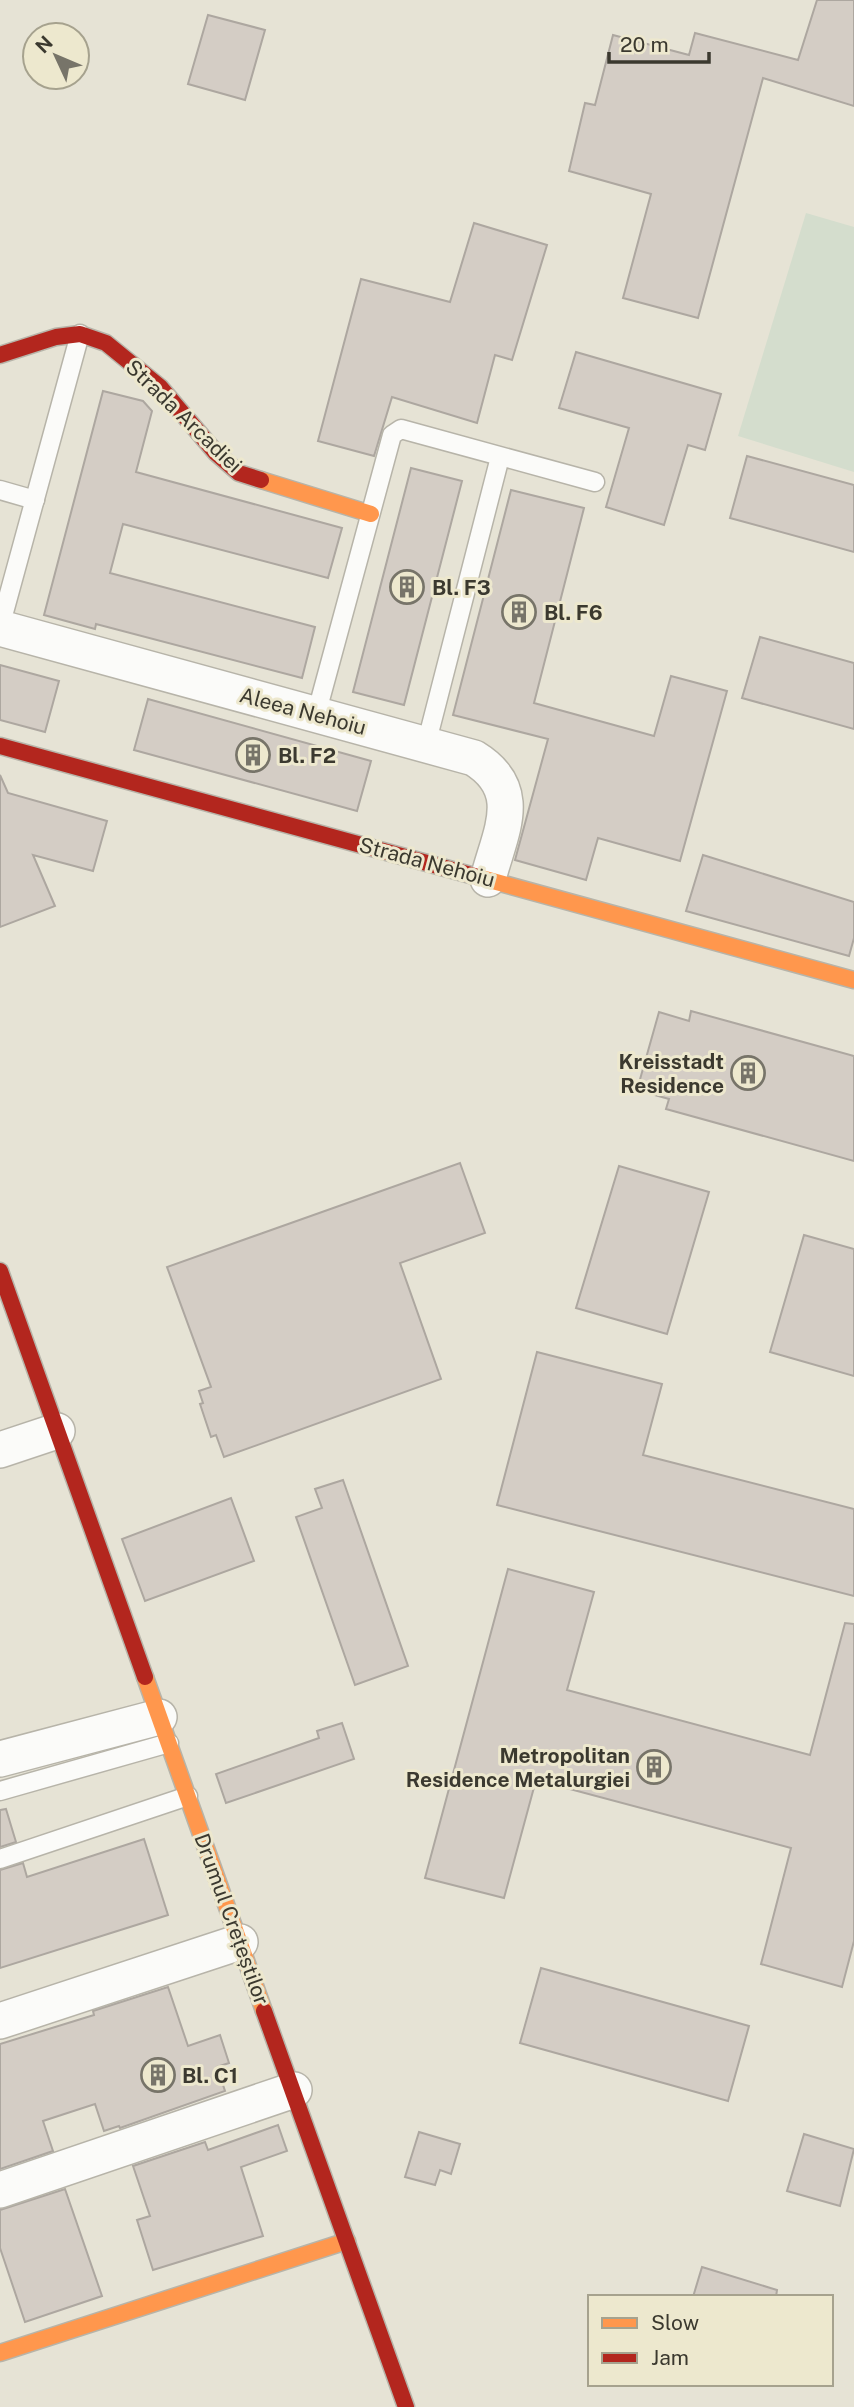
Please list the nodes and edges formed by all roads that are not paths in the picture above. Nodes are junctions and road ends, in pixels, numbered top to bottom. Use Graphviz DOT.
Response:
graph roads {
  1 [pos="80,334"];
  2 [pos="0,355"];
  3 [pos="500,457"];
  4 [pos="595,482"];
  5 [pos="0,490"];
  6 [pos="34,500"];
  7 [pos="371,514"];
  8 [pos="0,627"];
  9 [pos="316,715"];
  10 [pos="426,745"];
  11 [pos="0,746"];
  12 [pos="488,879"];
  13 [pos="854,980"];
  14 [pos="0,1271"];
  15 [pos="38,1312"];
  16 [pos="17,1320"];
  17 [pos="57,1431"];
  18 [pos="0,1451"];
  19 [pos="164,1730"];
  20 [pos="0,1759"];
  21 [pos="0,1791"];
  22 [pos="188,1796"];
  23 [pos="0,1859"];
  24 [pos="240,1942"];
  25 [pos="0,2021"];
  26 [pos="294,2090"];
  27 [pos="0,2190"];
  28 [pos="347,2241"];
  29 [pos="0,2353"];
  30 [pos="406,2407"];
  1 -- 2 [label="street"];
  1 -- 6 [label="lane"];
  1 -- 7 [label="street, Strada Arcadiei"];
  3 -- 4 [label="lane"];
  3 -- 7 [label="lane"];
  3 -- 10 [label="lane"];
  5 -- 6 [label="lane"];
  6 -- 8 [label="lane"];
  7 -- 9 [label="lane"];
  8 -- 9 [label="street, Aleea Nehoiu"];
  9 -- 10 [label="street, Aleea Nehoiu"];
  10 -- 12 [label="street, Aleea Nehoiu"];
  11 -- 12 [label="street, Strada Nehoiu"];
  12 -- 13 [label="street, Strada Nehoiu"];
  14 -- 16 [label="street, Drumul Crețeștilor"];
  15 -- 16 [label="lane"];
  16 -- 17 [label="street, Drumul Crețeștilor"];
  17 -- 18 [label="street"];
  17 -- 19 [label="street, Drumul Crețeștilor"];
  19 -- 20 [label="street"];
  19 -- 21 [label="lane"];
  19 -- 22 [label="street, Drumul Crețeștilor"];
  22 -- 23 [label="lane"];
  22 -- 24 [label="street, Drumul Crețeștilor"];
  24 -- 25 [label="street"];
  24 -- 26 [label="street, Drumul Crețeștilor"];
  26 -- 27 [label="street"];
  26 -- 28 [label="street, Drumul Crețeștilor"];
  28 -- 29 [label="street"];
  28 -- 30 [label="street, Drumul Crețeștilor"];
}
